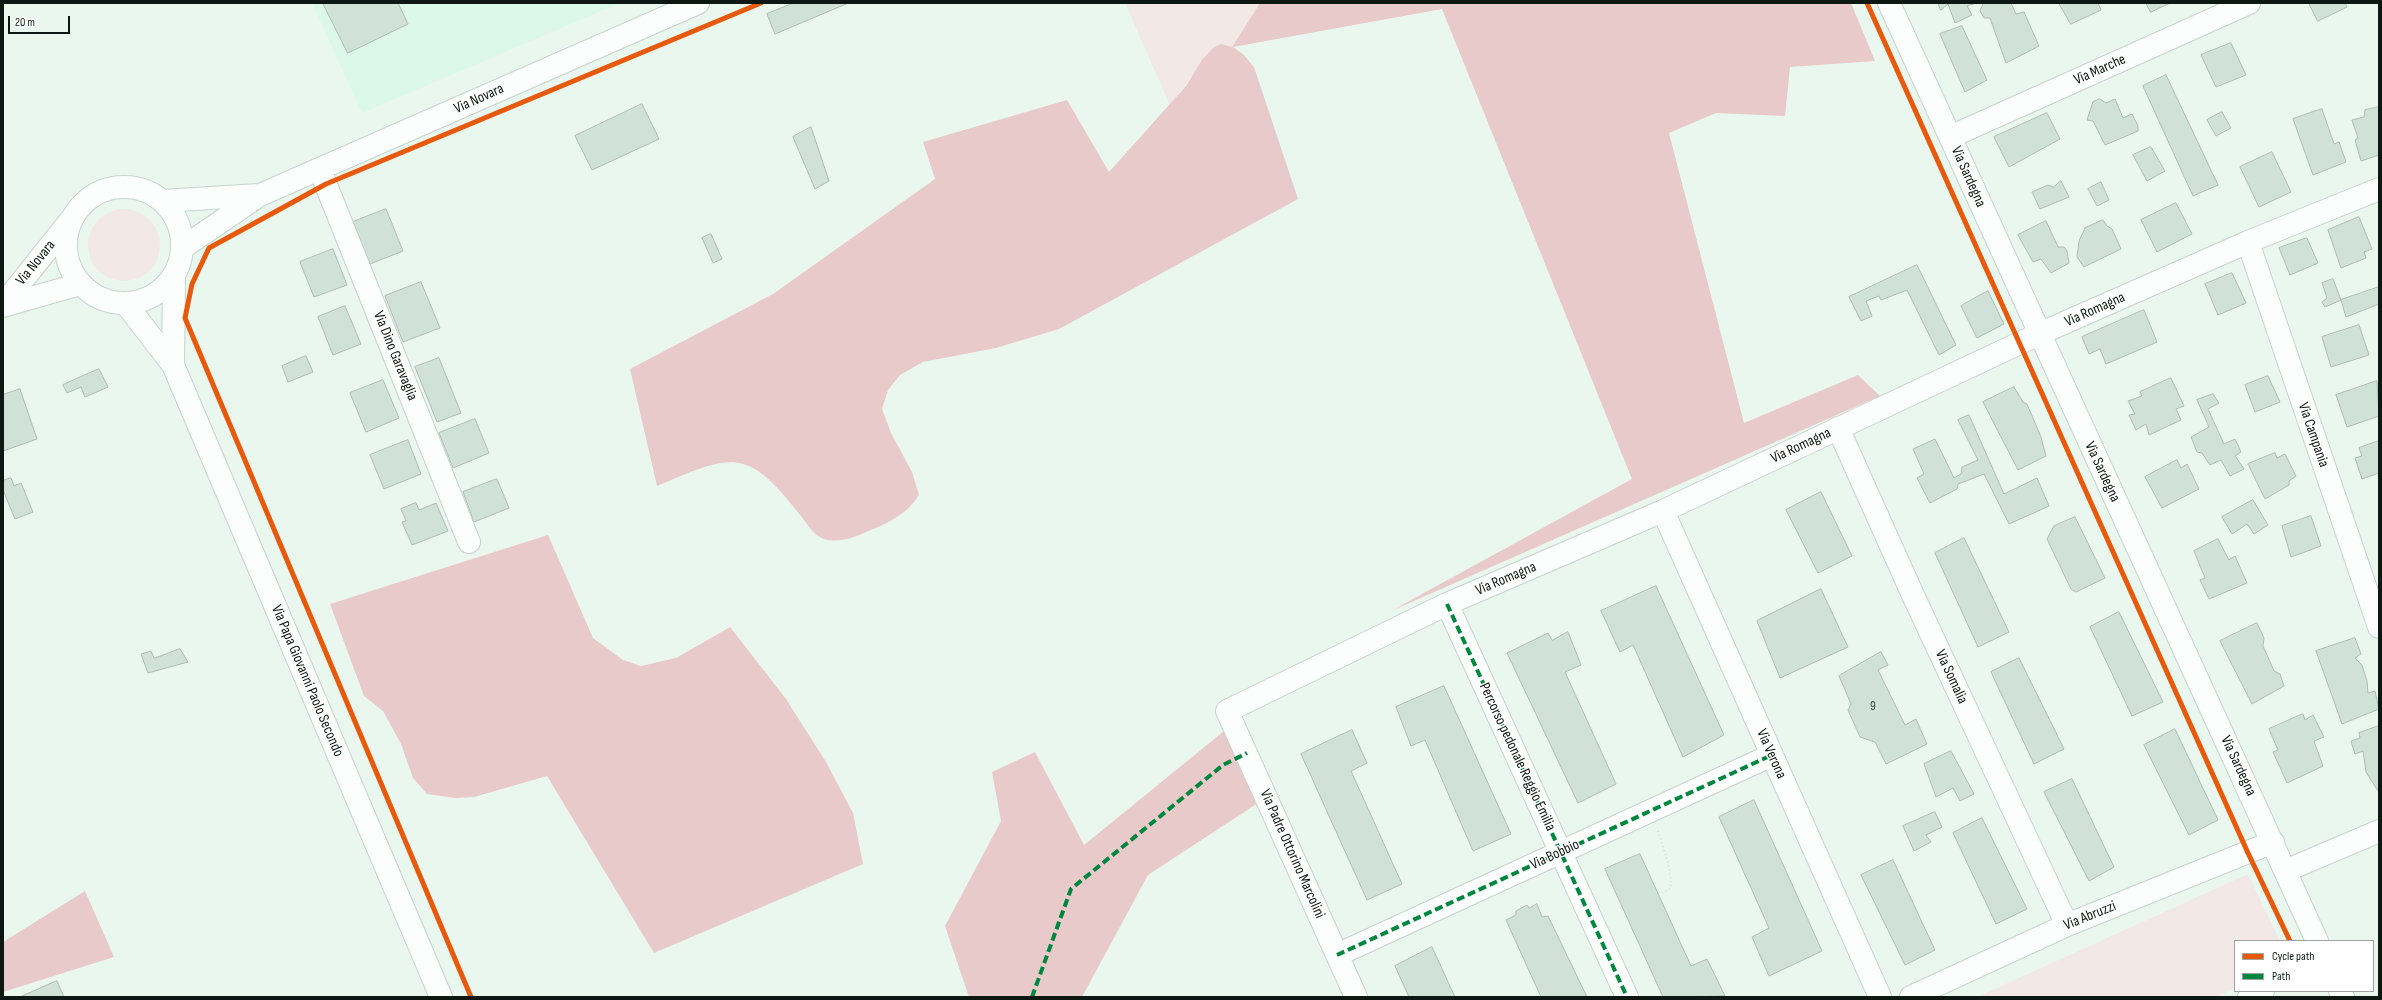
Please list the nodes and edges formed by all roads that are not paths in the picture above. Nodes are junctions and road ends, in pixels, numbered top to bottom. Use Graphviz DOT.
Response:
graph roads {
  1 [pos="698,3"];
  2 [pos="1888,3"];
  3 [pos="2249,3"];
  4 [pos="1950,137"];
  5 [pos="320,170"];
  6 [pos="2379,189"];
  7 [pos="260,195"];
  8 [pos="162,201"];
  9 [pos="70,221"];
  10 [pos="2248,242"];
  11 [pos="182,248"];
  12 [pos="174,274"];
  13 [pos="80,284"];
  14 [pos="125,303"];
  15 [pos="3,306"];
  16 [pos="2029,339"];
  17 [pos="173,365"];
  18 [pos="1838,428"];
  19 [pos="1663,511"];
  20 [pos="469,542"];
  21 [pos="1447,604"];
  22 [pos="2379,627"];
  23 [pos="1227,711"];
  24 [pos="1772,755"];
  25 [pos="2379,831"];
  26 [pos="2273,842"];
  27 [pos="1561,852"];
  28 [pos="2285,871"];
  29 [pos="2067,925"];
  30 [pos="2317,940"];
  31 [pos="1337,955"];
  32 [pos="2261,992"];
  33 [pos="441,997"];
  34 [pos="1356,997"];
  35 [pos="1627,997"];
  36 [pos="1880,997"];
  37 [pos="1911,997"];
  38 [pos="2250,997"];
  1 -- 5 [label="street, Via Novara"];
  2 -- 4 [label="street, Via Sardegna"];
  3 -- 4 [label="street, Via Marche"];
  4 -- 16 [label="street, Via Sardegna"];
  5 -- 7 [label="street, Via Novara"];
  5 -- 20 [label="street, Via Dino Garavaglia"];
  6 -- 10 [label="street, Via Romagna"];
  7 -- 8 [label="street, Via Novara"];
  7 -- 11 [label="street, Via Novara"];
  8 -- 9 [label="street, Via Novara"];
  8 -- 11 [label="street, Via Novara"];
  9 -- 13 [label="street, Via Novara"];
  9 -- 15 [label="street, Via Novara"];
  10 -- 16 [label="street, Via Romagna"];
  10 -- 22 [label="street, Via Campania"];
  11 -- 12 [label="street, Via Novara"];
  12 -- 14 [label="street, Via Novara"];
  12 -- 17 [label="street"];
  13 -- 14 [label="street, Via Novara"];
  13 -- 15 [label="street, Via Novara"];
  14 -- 17 [label="street"];
  16 -- 18 [label="street, Via Romagna"];
  16 -- 26 [label="street, Via Sardegna"];
  17 -- 33 [label="street, Via Papa Giovanni Paolo Secondo"];
  18 -- 19 [label="street, Via Romagna"];
  18 -- 29 [label="street, Via Somalia"];
  19 -- 21 [label="street, Via Romagna"];
  19 -- 24 [label="street, Via Verona"];
  21 -- 23 [label="street, Via Romagna"];
  21 -- 27 [label="street, Percorso pedonale Reggio Emilia"];
  23 -- 31 [label="street, Via Padre Ottorino Marcolini"];
  24 -- 27 [label="street, Via Bobbio"];
  24 -- 36 [label="street, Via Verona"];
  25 -- 28 [label="street"];
  26 -- 28 [label="street, Via Sardegna"];
  26 -- 29 [label="street, Via Abruzzi"];
  27 -- 31 [label="street, Via Bobbio"];
  27 -- 35 [label="street, Percorso pedonale Reggio Emilia"];
  28 -- 30 [label="street, Via Sardegna"];
  29 -- 37 [label="street, Via Abruzzi"];
  31 -- 34 [label="street, Via Padre Ottorino Marcolini"];
  32 -- 38 [label="street"];
}
